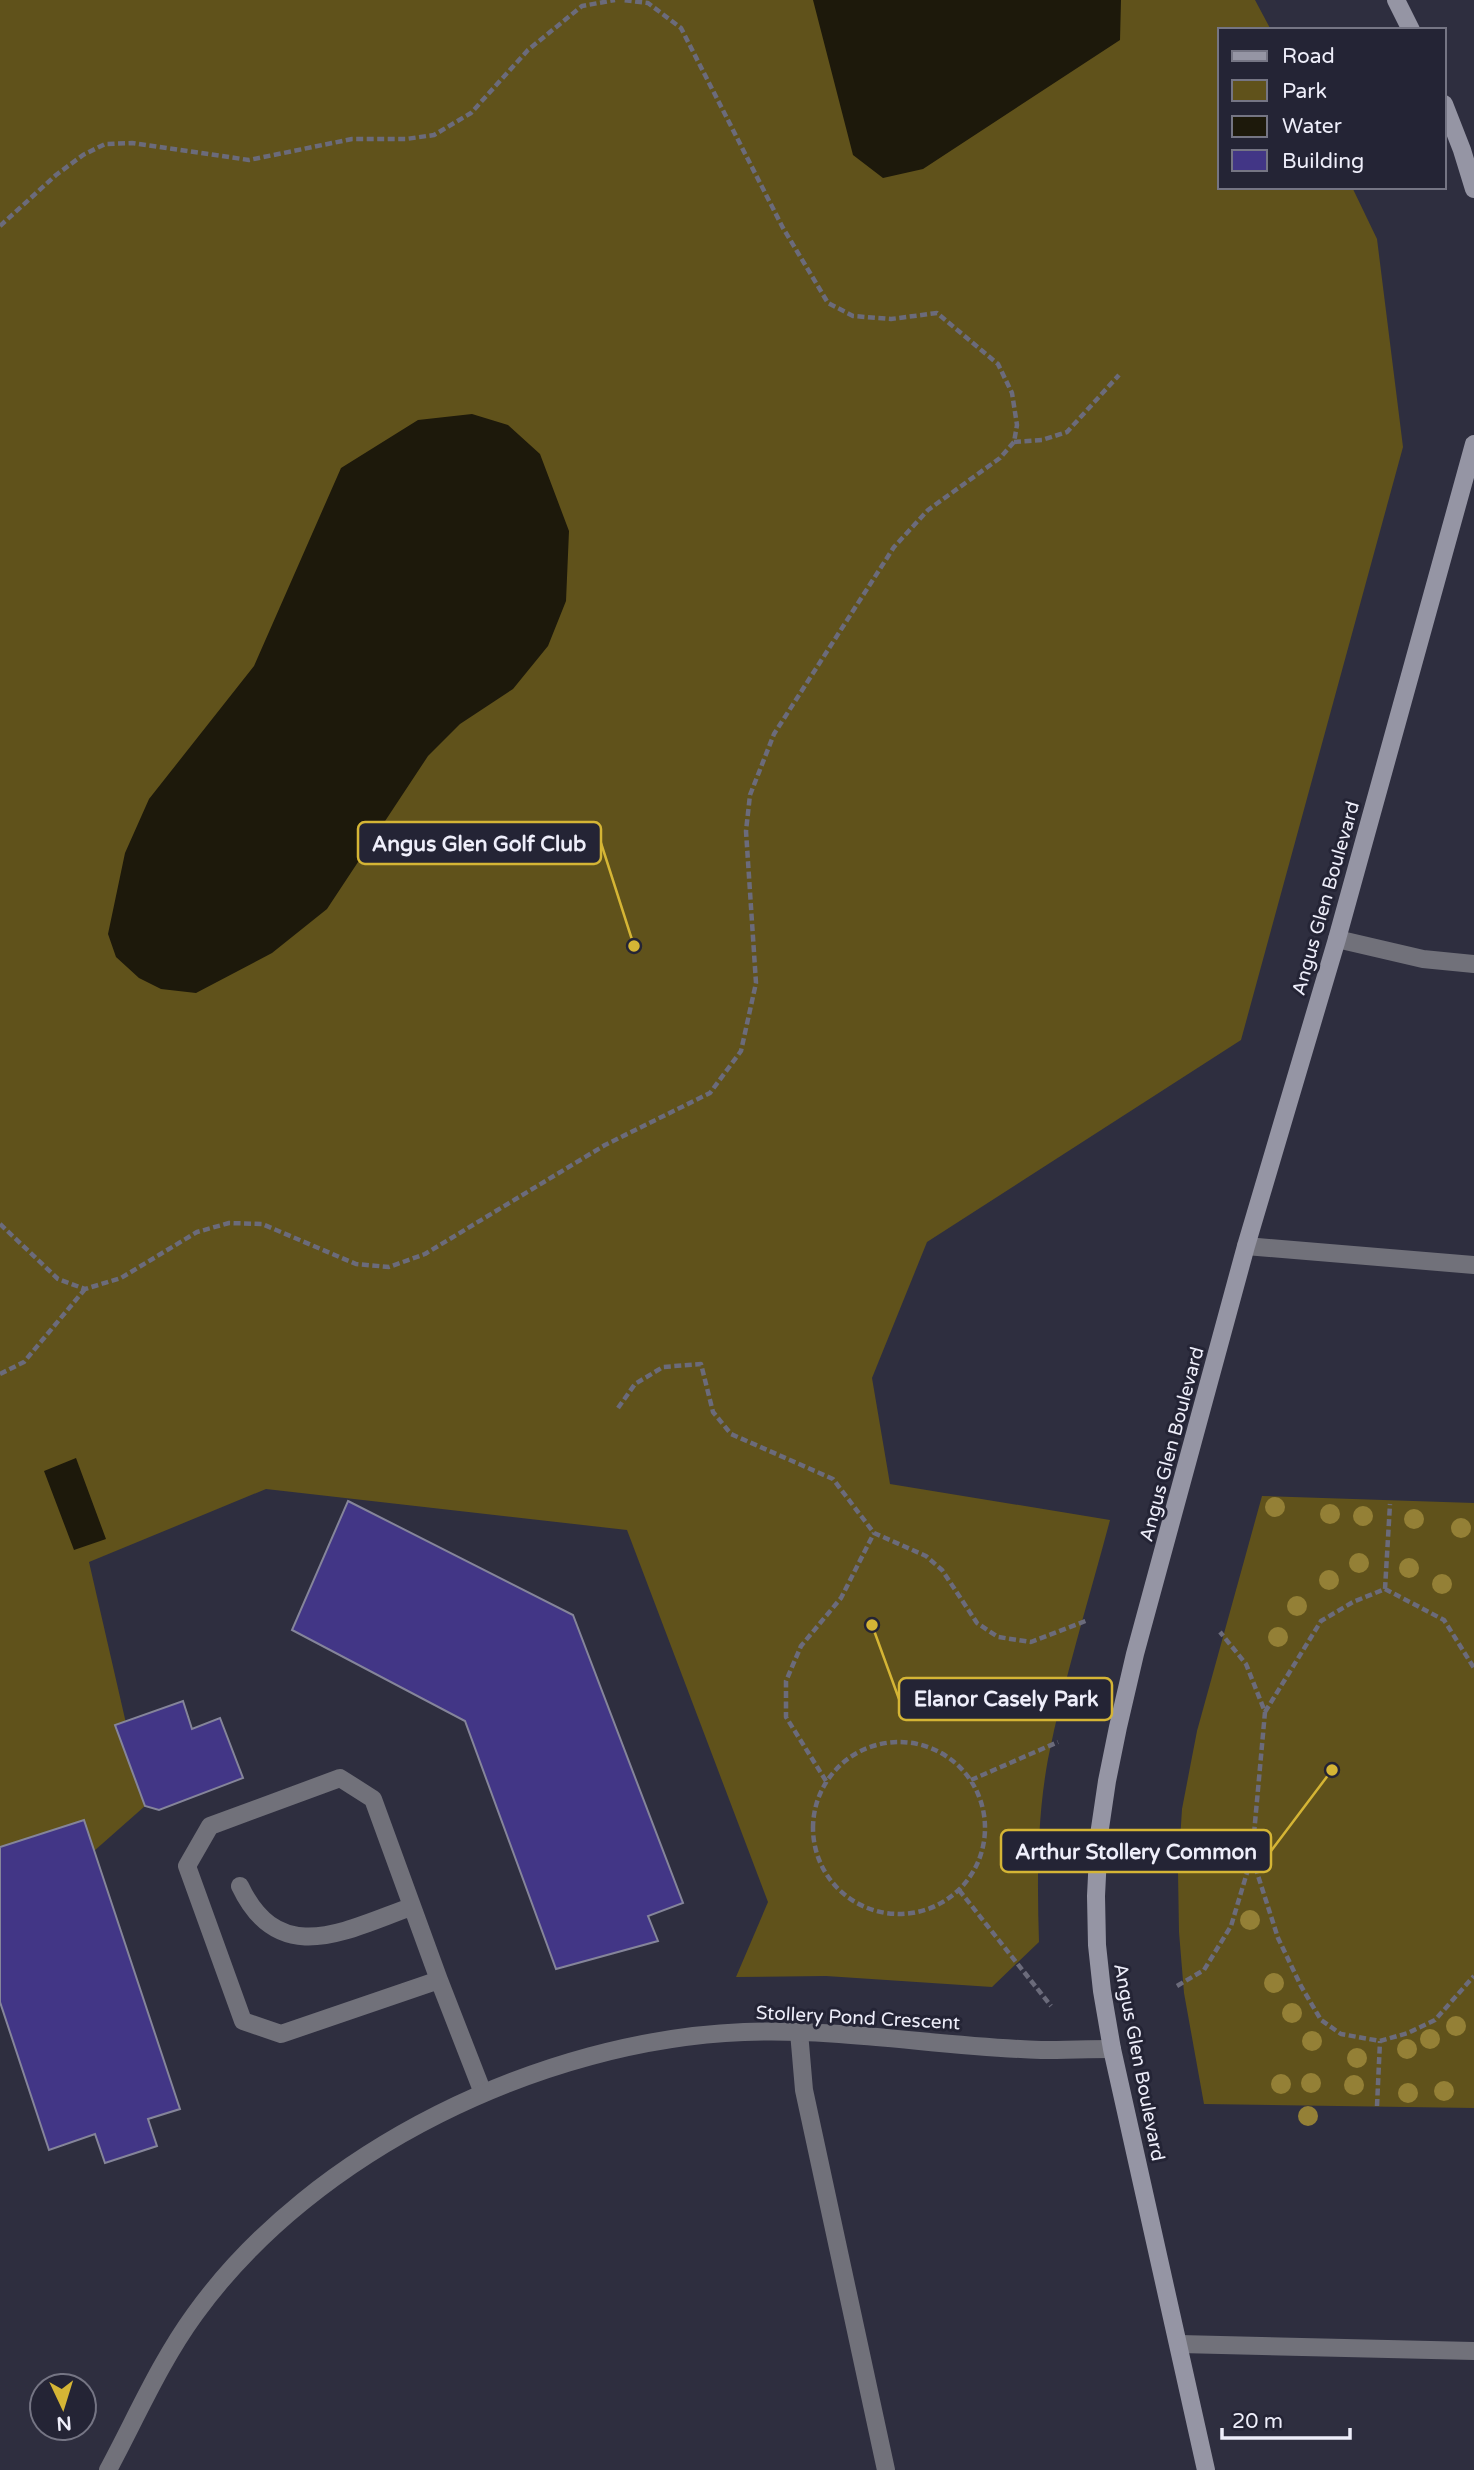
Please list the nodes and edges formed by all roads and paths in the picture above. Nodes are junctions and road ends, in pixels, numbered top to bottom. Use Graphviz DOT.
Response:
graph roads {
  1 [pos="615,0"];
  2 [pos="622,0"];
  3 [pos="1396,0"];
  4 [pos="1410,28"];
  5 [pos="1446,109"];
  6 [pos="1474,189"];
  7 [pos="0,226"];
  8 [pos="1119,375"];
  9 [pos="1014,442"];
  10 [pos="1474,444"];
  11 [pos="1337,939"];
  12 [pos="1474,964"];
  13 [pos="0,1224"];
  14 [pos="1246,1247"];
  15 [pos="1474,1265"];
  16 [pos="85,1289"];
  17 [pos="0,1374"];
  18 [pos="618,1408"];
  19 [pos="1390,1504"];
  20 [pos="874,1533"];
  21 [pos="1385,1589"];
  22 [pos="1088,1620"];
  23 [pos="1220,1632"];
  24 [pos="1474,1668"];
  25 [pos="1265,1712"];
  26 [pos="1058,1742"];
  27 [pos="971,1780"];
  28 [pos="826,1781"];
  29 [pos="1252,1856"];
  30 [pos="240,1886"];
  31 [pos="959,1890"];
  32 [pos="411,1907"];
  33 [pos="1474,1976"];
  34 [pos="439,1980"];
  35 [pos="1177,1986"];
  36 [pos="1051,2006"];
  37 [pos="799,2032"];
  38 [pos="1380,2041"];
  39 [pos="1112,2049"];
  40 [pos="483,2093"];
  41 [pos="1377,2106"];
  42 [pos="1180,2344"];
  43 [pos="1474,2351"];
  44 [pos="108,2470"];
  45 [pos="886,2470"];
  46 [pos="1206,2470"];
  1 -- 7 [label="path"];
  2 -- 9 [label="path"];
  3 -- 4 [label="street"];
  5 -- 6 [label="street"];
  8 -- 9 [label="path"];
  9 -- 16 [label="path"];
  10 -- 11 [label="street, Angus Glen Boulevard"];
  11 -- 12 [label="street"];
  11 -- 14 [label="street, Angus Glen Boulevard"];
  13 -- 16 [label="path"];
  14 -- 15 [label="street"];
  14 -- 39 [label="street, Angus Glen Boulevard"];
  16 -- 17 [label="path"];
  18 -- 20 [label="path"];
  19 -- 21 [label="path"];
  20 -- 22 [label="path"];
  20 -- 28 [label="path"];
  21 -- 24 [label="path"];
  21 -- 25 [label="path"];
  23 -- 25 [label="path"];
  25 -- 29 [label="path"];
  26 -- 27 [label="path"];
  27 -- 28 [label="path"];
  27 -- 31 [label="path"];
  28 -- 31 [label="path"];
  29 -- 35 [label="path"];
  29 -- 38 [label="path"];
  30 -- 32 [label="street"];
  31 -- 36 [label="path"];
  32 -- 34 [label="street"];
  32 -- 34 [label="street"];
  33 -- 38 [label="path"];
  34 -- 40 [label="street"];
  37 -- 39 [label="street, Stollery Pond Crescent"];
  37 -- 40 [label="street, Stollery Pond Crescent"];
  37 -- 45 [label="street"];
  38 -- 41 [label="path"];
  39 -- 42 [label="street, Angus Glen Boulevard"];
  40 -- 44 [label="street, Stollery Pond Crescent"];
  42 -- 43 [label="street"];
  42 -- 46 [label="street, Angus Glen Boulevard"];
}
